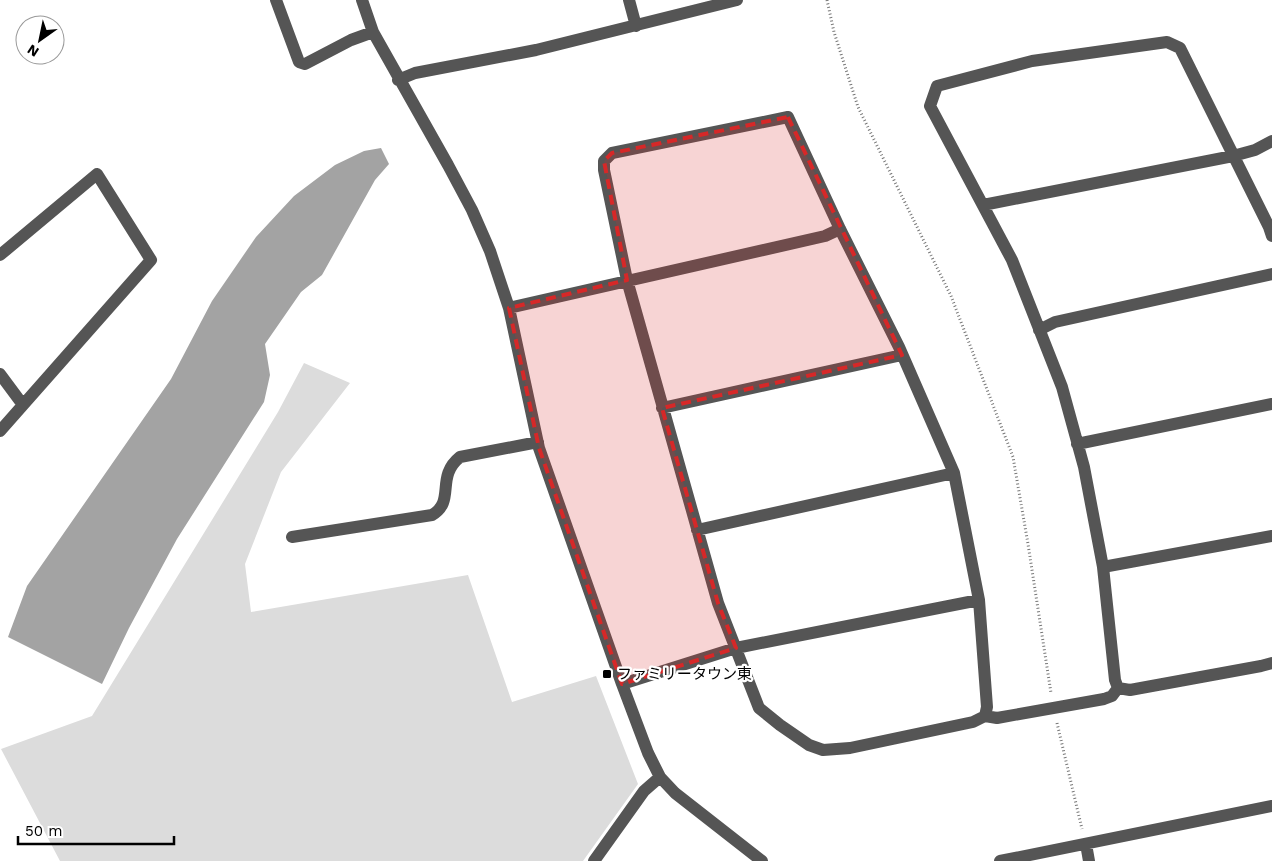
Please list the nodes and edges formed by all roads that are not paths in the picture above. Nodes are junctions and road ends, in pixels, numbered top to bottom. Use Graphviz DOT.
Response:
graph roads {
  1 [pos="276,0"];
  2 [pos="362,0"];
  3 [pos="629,0"];
  4 [pos="737,0"];
  5 [pos="636,26"];
  6 [pos="373,32"];
  7 [pos="398,80"];
  8 [pos="1272,141"];
  9 [pos="1234,156"];
  10 [pos="983,205"];
  11 [pos="840,229"];
  12 [pos="1272,236"];
  13 [pos="0,255"];
  14 [pos="1272,274"];
  15 [pos="627,280"];
  16 [pos="509,308"];
  17 [pos="1039,330"];
  18 [pos="902,355"];
  19 [pos="0,374"];
  20 [pos="1272,404"];
  21 [pos="23,405"];
  22 [pos="662,408"];
  23 [pos="0,431"];
  24 [pos="538,442"];
  25 [pos="1077,444"];
  26 [pos="954,473"];
  27 [pos="697,530"];
  28 [pos="1272,536"];
  29 [pos="292,537"];
  30 [pos="1104,567"];
  31 [pos="979,600"];
  32 [pos="736,648"];
  33 [pos="1272,663"];
  34 [pos="622,684"];
  35 [pos="1118,688"];
  36 [pos="985,716"];
  37 [pos="660,777"];
  38 [pos="1272,806"];
  39 [pos="1086,844"];
  40 [pos="594,861"];
  41 [pos="762,861"];
  42 [pos="1000,861"];
  43 [pos="1089,861"];
  1 -- 6 [label="street"];
  2 -- 6 [label="street"];
  3 -- 5 [label="street"];
  4 -- 5 [label="street"];
  5 -- 7 [label="street"];
  6 -- 7 [label="street"];
  7 -- 16 [label="street"];
  8 -- 9 [label="street"];
  9 -- 10 [label="street"];
  9 -- 10 [label="street"];
  9 -- 12 [label="street"];
  10 -- 17 [label="street"];
  11 -- 15 [label="street"];
  11 -- 15 [label="street"];
  11 -- 18 [label="street"];
  13 -- 21 [label="street"];
  14 -- 17 [label="street"];
  15 -- 16 [label="street"];
  15 -- 22 [label="street"];
  16 -- 24 [label="street"];
  17 -- 25 [label="street"];
  18 -- 22 [label="street"];
  18 -- 26 [label="street"];
  19 -- 21 [label="street"];
  20 -- 25 [label="street"];
  21 -- 23 [label="street"];
  22 -- 27 [label="street"];
  24 -- 29 [label="street"];
  24 -- 34 [label="street"];
  25 -- 30 [label="street"];
  26 -- 27 [label="street"];
  26 -- 31 [label="street"];
  27 -- 32 [label="street"];
  28 -- 30 [label="street"];
  30 -- 35 [label="street"];
  31 -- 32 [label="street"];
  31 -- 36 [label="street"];
  32 -- 34 [label="street"];
  32 -- 36 [label="street"];
  33 -- 35 [label="street"];
  34 -- 37 [label="street"];
  35 -- 36 [label="street"];
  37 -- 40 [label="street"];
  37 -- 41 [label="street"];
  38 -- 39 [label="street"];
  39 -- 42 [label="street"];
  39 -- 43 [label="street"];
}
